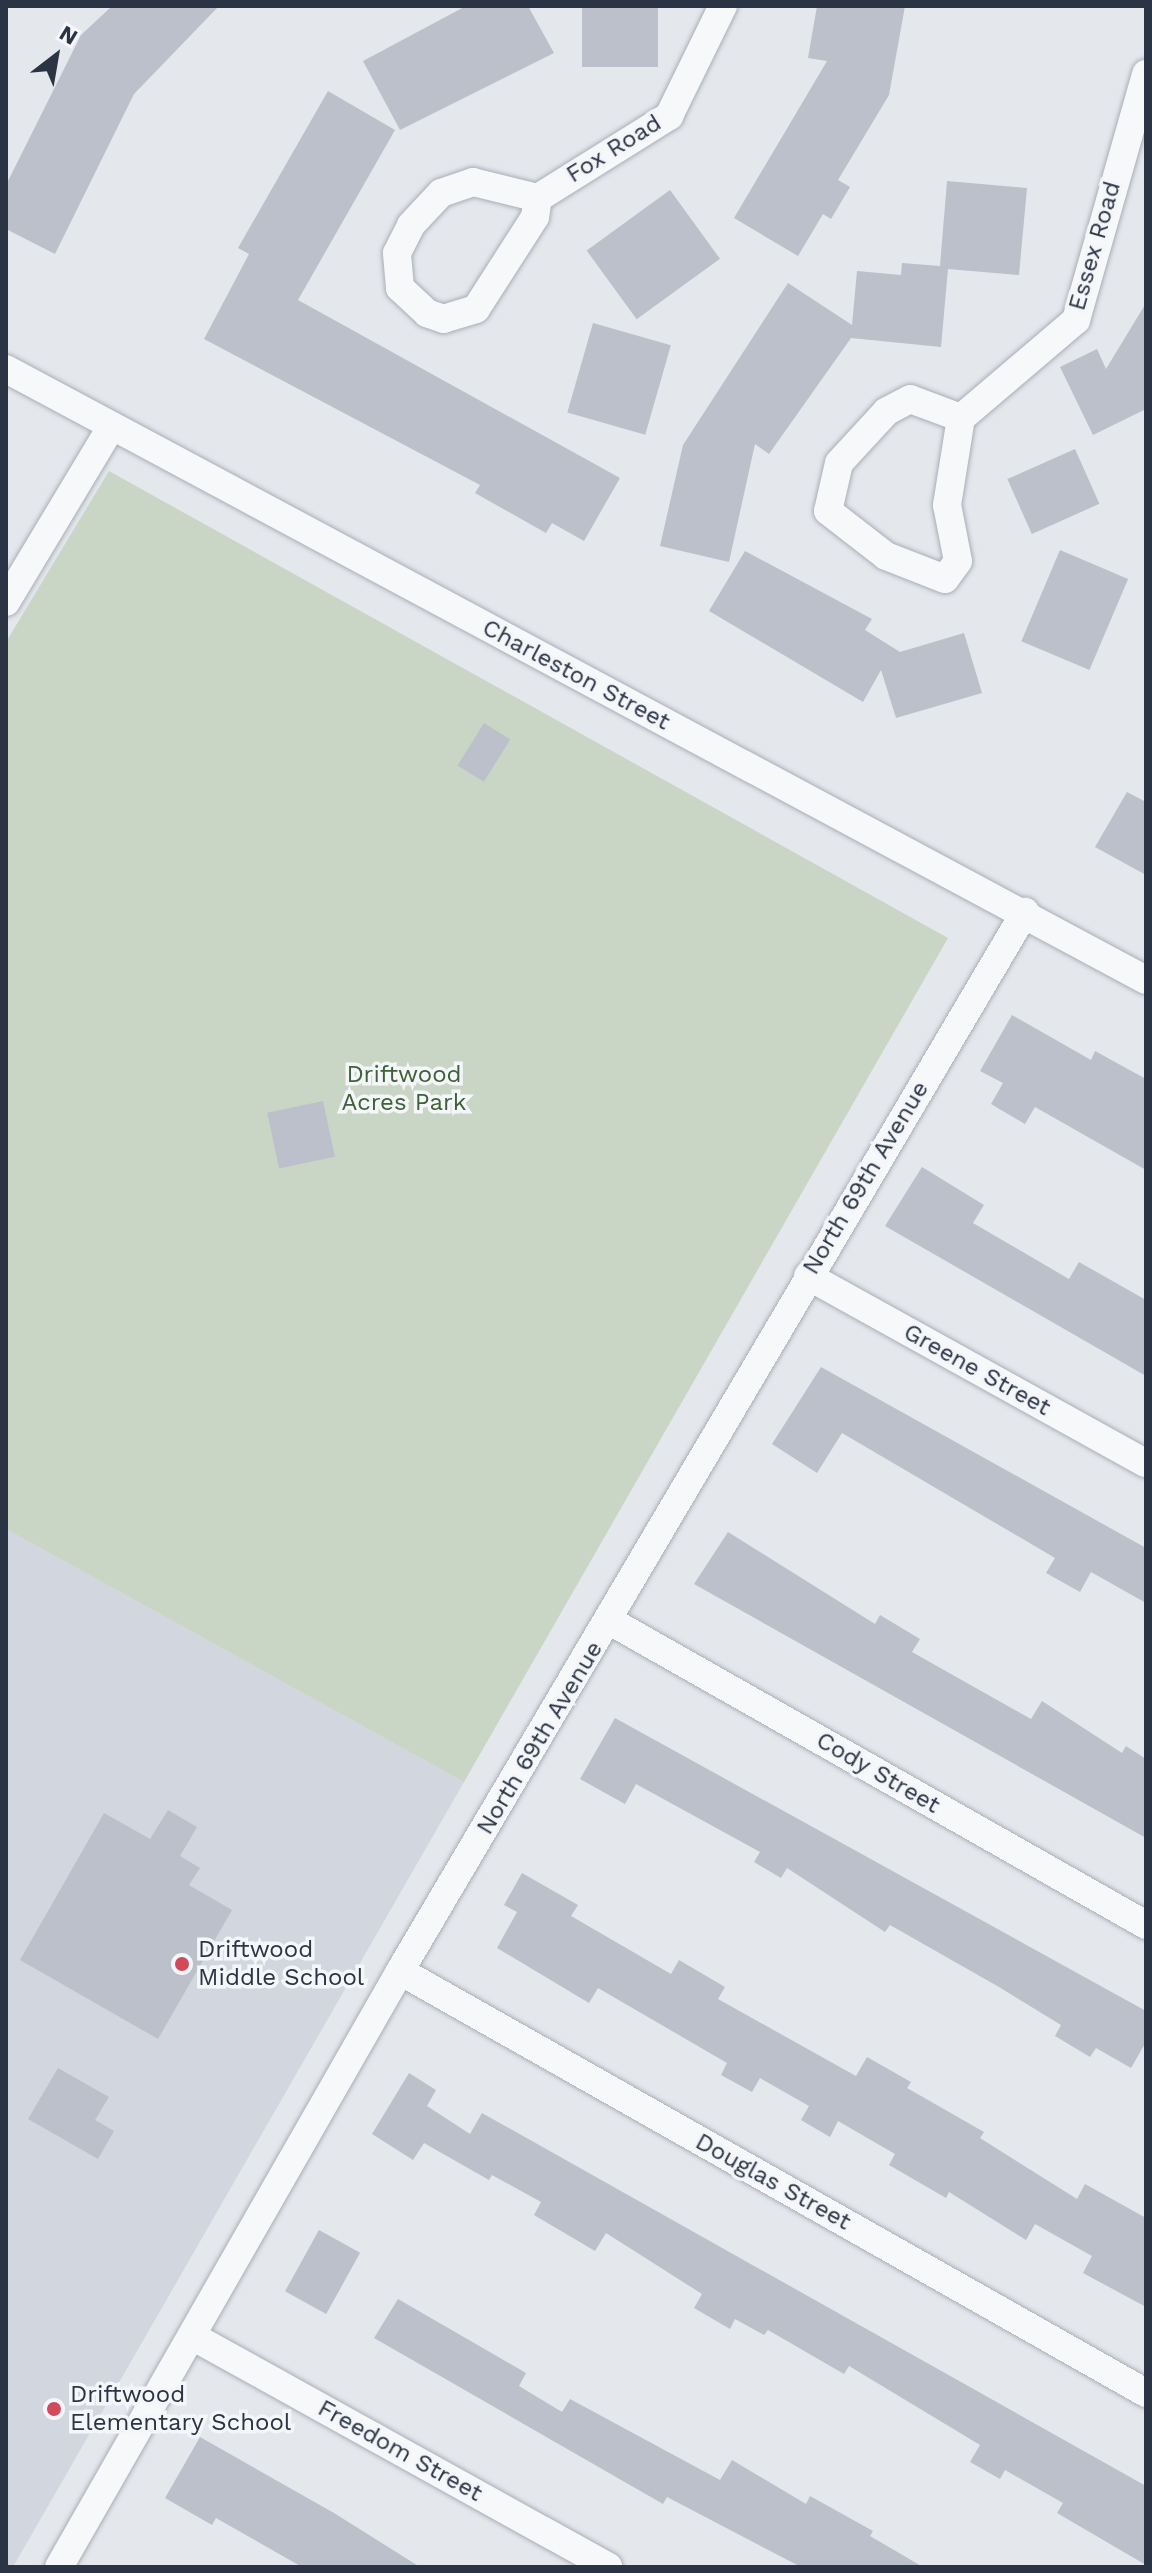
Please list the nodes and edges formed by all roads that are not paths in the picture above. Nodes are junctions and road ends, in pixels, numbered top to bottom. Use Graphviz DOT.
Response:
graph roads {
  1 [pos="723,6"];
  2 [pos="1146,74"];
  3 [pos="538,198"];
  4 [pos="6,369"];
  5 [pos="961,418"];
  6 [pos="110,429"];
  7 [pos="6,602"];
  8 [pos="1025,912"];
  9 [pos="1146,980"];
  10 [pos="808,1276"];
  11 [pos="1146,1463"];
  12 [pos="610,1621"];
  13 [pos="1146,1925"];
  14 [pos="400,1971"];
  15 [pos="192,2336"];
  16 [pos="1146,2393"];
  17 [pos="59,2567"];
  18 [pos="608,2567"];
  1 -- 3 [label="street, Fox Road"];
  2 -- 5 [label="street, Essex Road"];
  3 -- 3 [label="street"];
  4 -- 6 [label="street, Charleston Street"];
  5 -- 5 [label="street"];
  6 -- 7 [label="street"];
  6 -- 8 [label="street, Charleston Street"];
  8 -- 9 [label="street, Charleston Street"];
  8 -- 10 [label="street, North 69th Avenue"];
  10 -- 11 [label="street, Greene Street"];
  10 -- 12 [label="street, North 69th Avenue"];
  12 -- 13 [label="street, Cody Street"];
  12 -- 14 [label="street, North 69th Avenue"];
  14 -- 15 [label="street, North 69th Avenue"];
  14 -- 16 [label="street, Douglas Street"];
  15 -- 17 [label="street, North 69th Avenue"];
  15 -- 18 [label="street, Freedom Street"];
}
